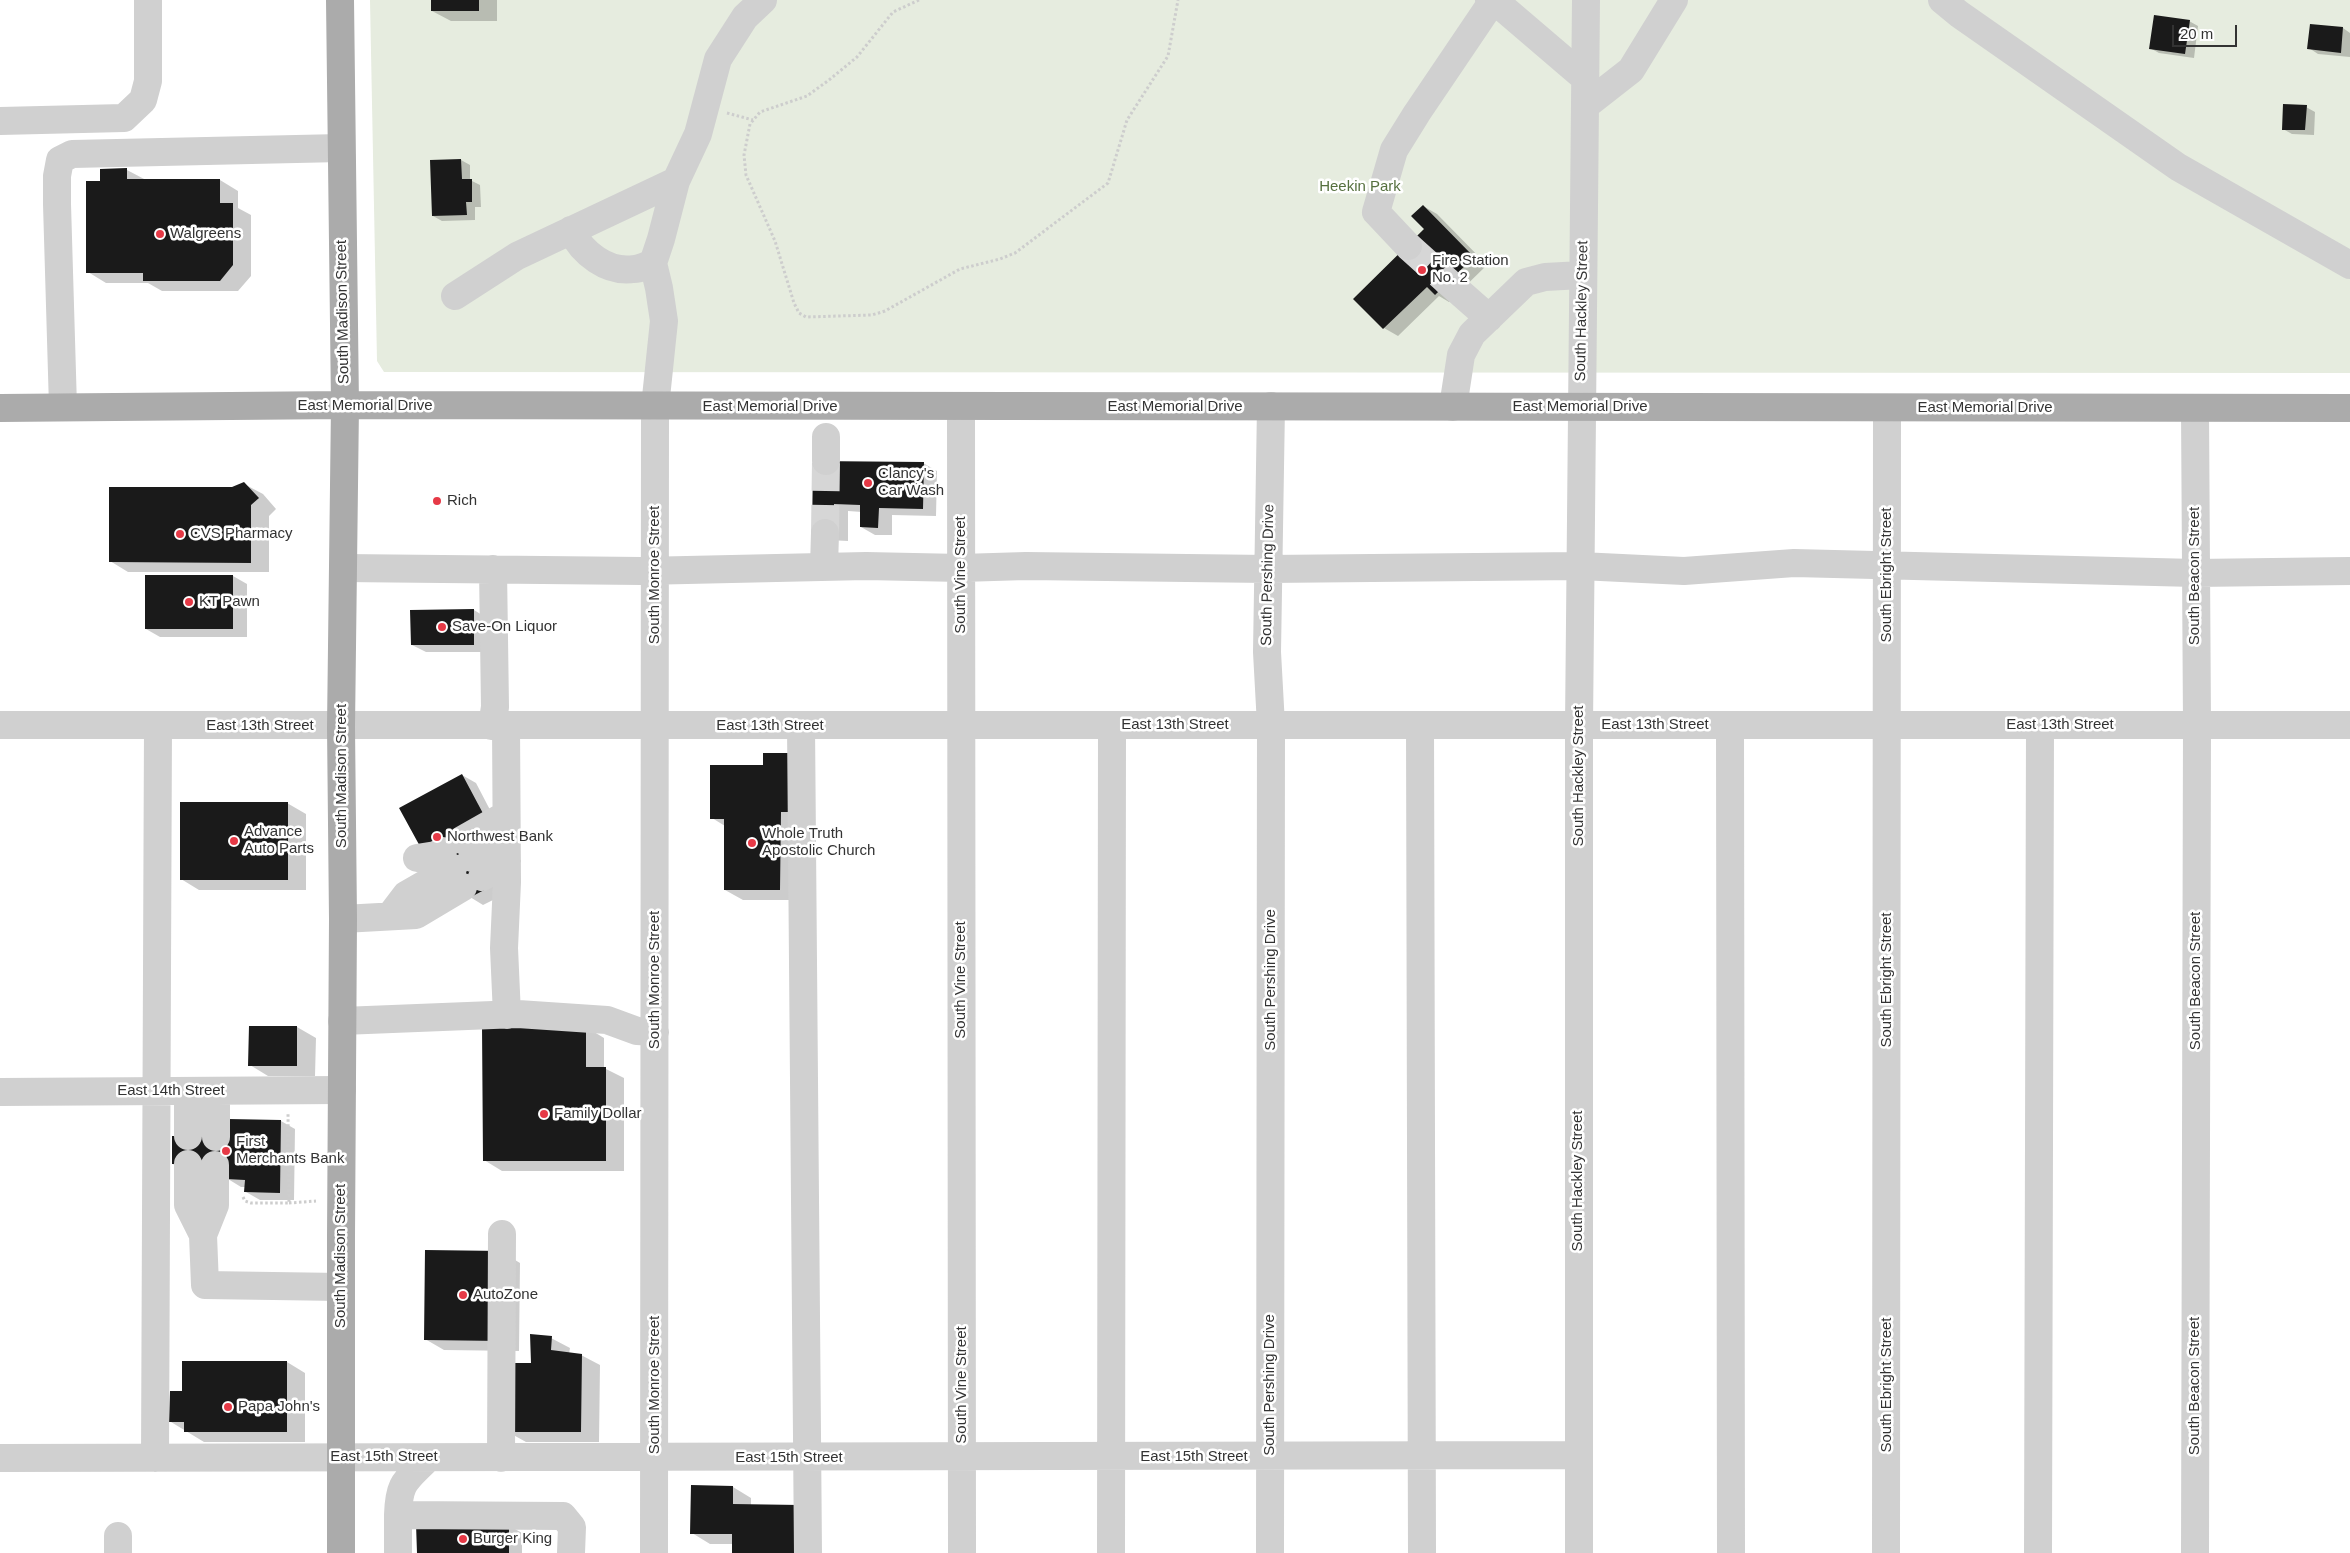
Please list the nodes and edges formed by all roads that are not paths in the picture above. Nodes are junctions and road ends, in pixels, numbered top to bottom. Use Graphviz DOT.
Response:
graph roads {
  1 [pos="148,0"];
  2 [pos="340,0"];
  3 [pos="1586,0"];
  4 [pos="1674,0"];
  5 [pos="1942,0"];
  6 [pos="1501,2"];
  7 [pos="747,6"];
  8 [pos="1585,78"];
  9 [pos="1585,106"];
  10 [pos="0,121"];
  11 [pos="341,148"];
  12 [pos="676,181"];
  13 [pos="572,230"];
  14 [pos="1408,246"];
  15 [pos="653,263"];
  16 [pos="2350,266"];
  17 [pos="1582,275"];
  18 [pos="1448,282"];
  19 [pos="455,296"];
  20 [pos="1489,318"];
  21 [pos="345,405"];
  22 [pos="1271,406"];
  23 [pos="655,407"];
  24 [pos="960,407"];
  25 [pos="1453,407"];
  26 [pos="1581,407"];
  27 [pos="0,408"];
  28 [pos="63,408"];
  29 [pos="1887,408"];
  30 [pos="2350,408"];
  31 [pos="2195,409"];
  32 [pos="825,533"];
  33 [pos="1580,566"];
  34 [pos="1886,566"];
  35 [pos="824,567"];
  36 [pos="343,568"];
  37 [pos="960,568"];
  38 [pos="492,569"];
  39 [pos="1268,569"];
  40 [pos="655,570"];
  41 [pos="2350,570"];
  42 [pos="2195,573"];
  43 [pos="961,725"];
  44 [pos="1112,725"];
  45 [pos="1579,725"];
  46 [pos="1730,725"];
  47 [pos="1887,725"];
  48 [pos="2350,725"];
  49 [pos="0,726"];
  50 [pos="158,726"];
  51 [pos="499,726"];
  52 [pos="654,726"];
  53 [pos="801,726"];
  54 [pos="1271,726"];
  55 [pos="1420,726"];
  56 [pos="2040,726"];
  57 [pos="2197,726"];
  58 [pos="341,727"];
  59 [pos="506,838"];
  60 [pos="417,858"];
  61 [pos="462,864"];
  62 [pos="343,919"];
  63 [pos="507,1015"];
  64 [pos="342,1021"];
  65 [pos="655,1032"];
  66 [pos="342,1090"];
  67 [pos="156,1091"];
  68 [pos="188,1091"];
  69 [pos="216,1091"];
  70 [pos="0,1092"];
  71 [pos="188,1136"];
  72 [pos="216,1137"];
  73 [pos="188,1164"];
  74 [pos="215,1165"];
  75 [pos="502,1234"];
  76 [pos="203,1235"];
  77 [pos="341,1287"];
  78 [pos="1578,1455"];
  79 [pos="1422,1456"];
  80 [pos="341,1457"];
  81 [pos="962,1457"];
  82 [pos="1111,1457"];
  83 [pos="1270,1457"];
  84 [pos="0,1458"];
  85 [pos="154,1458"];
  86 [pos="428,1458"];
  87 [pos="501,1458"];
  88 [pos="655,1458"];
  89 [pos="808,1458"];
  90 [pos="398,1515"];
  91 [pos="341,1553"];
  92 [pos="398,1553"];
  93 [pos="571,1553"];
  94 [pos="654,1553"];
  95 [pos="808,1553"];
  96 [pos="962,1553"];
  97 [pos="1111,1553"];
  98 [pos="1270,1553"];
  99 [pos="1422,1553"];
  100 [pos="1579,1553"];
  101 [pos="1731,1553"];
  102 [pos="1886,1553"];
  103 [pos="2038,1553"];
  104 [pos="2195,1553"];
  1 -- 10 [label="street"];
  2 -- 11 [label="main road, South Madison Street"];
  3 -- 8 [label="street, South Hackley Street"];
  4 -- 9 [label="street"];
  5 -- 16 [label="street"];
  6 -- 8 [label="street"];
  6 -- 14 [label="street"];
  7 -- 12 [label="street"];
  8 -- 9 [label="street, South Hackley Street"];
  9 -- 17 [label="street, South Hackley Street"];
  11 -- 21 [label="main road, South Madison Street"];
  11 -- 28 [label="street"];
  12 -- 13 [label="street"];
  12 -- 15 [label="street"];
  13 -- 15 [label="street"];
  13 -- 19 [label="street"];
  15 -- 23 [label="street, South Monroe Street"];
  17 -- 20 [label="street"];
  17 -- 26 [label="street, South Hackley Street"];
  18 -- 20 [label="street"];
  20 -- 25 [label="street"];
  21 -- 23 [label="main road, East Memorial Drive"];
  21 -- 28 [label="main road, East Memorial Drive"];
  21 -- 36 [label="main road, South Madison Street"];
  22 -- 24 [label="main road, East Memorial Drive"];
  22 -- 25 [label="main road, East Memorial Drive"];
  22 -- 39 [label="street, South Pershing Drive"];
  23 -- 24 [label="main road, East Memorial Drive"];
  23 -- 40 [label="street, South Monroe Street"];
  24 -- 37 [label="street, South Vine Street"];
  25 -- 26 [label="main road, East Memorial Drive"];
  26 -- 29 [label="main road, East Memorial Drive"];
  26 -- 33 [label="street, South Hackley Street"];
  27 -- 28 [label="main road, East Memorial Drive"];
  29 -- 31 [label="main road, East Memorial Drive"];
  29 -- 34 [label="street, South Ebright Street"];
  30 -- 31 [label="main road, East Memorial Drive"];
  31 -- 42 [label="street, South Beacon Street"];
  32 -- 35 [label="street"];
  33 -- 34 [label="street"];
  33 -- 39 [label="street"];
  33 -- 45 [label="street, South Hackley Street"];
  34 -- 42 [label="street"];
  34 -- 47 [label="street, South Ebright Street"];
  35 -- 37 [label="street"];
  35 -- 40 [label="street"];
  36 -- 38 [label="street"];
  36 -- 58 [label="main road, South Madison Street"];
  37 -- 39 [label="street"];
  37 -- 43 [label="street, South Vine Street"];
  38 -- 40 [label="street"];
  38 -- 51 [label="street"];
  39 -- 54 [label="street, South Pershing Drive"];
  40 -- 52 [label="street, South Monroe Street"];
  41 -- 42 [label="street"];
  42 -- 57 [label="street, South Beacon Street"];
  43 -- 44 [label="street, East 13th Street"];
  43 -- 53 [label="street, East 13th Street"];
  43 -- 81 [label="street, South Vine Street"];
  44 -- 54 [label="street, East 13th Street"];
  44 -- 82 [label="street"];
  45 -- 46 [label="street, East 13th Street"];
  45 -- 55 [label="street, East 13th Street"];
  45 -- 78 [label="street, South Hackley Street"];
  46 -- 47 [label="street, East 13th Street"];
  46 -- 101 [label="street"];
  47 -- 56 [label="street, East 13th Street"];
  47 -- 102 [label="street, South Ebright Street"];
  48 -- 57 [label="street, East 13th Street"];
  49 -- 50 [label="street, East 13th Street"];
  50 -- 58 [label="street, East 13th Street"];
  50 -- 67 [label="street"];
  51 -- 52 [label="street, East 13th Street"];
  51 -- 58 [label="street, East 13th Street"];
  51 -- 59 [label="street"];
  52 -- 53 [label="street, East 13th Street"];
  52 -- 65 [label="street, South Monroe Street"];
  53 -- 89 [label="street"];
  54 -- 55 [label="street, East 13th Street"];
  54 -- 83 [label="street, South Pershing Drive"];
  55 -- 79 [label="street"];
  56 -- 57 [label="street, East 13th Street"];
  56 -- 103 [label="street"];
  57 -- 104 [label="street, South Beacon Street"];
  58 -- 62 [label="main road, South Madison Street"];
  59 -- 61 [label="street"];
  59 -- 61 [label="street"];
  59 -- 63 [label="street"];
  60 -- 61 [label="street"];
  61 -- 62 [label="street"];
  62 -- 64 [label="main road, South Madison Street"];
  63 -- 64 [label="street"];
  63 -- 65 [label="street"];
  64 -- 66 [label="main road, South Madison Street"];
  65 -- 88 [label="street, South Monroe Street"];
  66 -- 69 [label="street, East 14th Street"];
  66 -- 77 [label="main road, South Madison Street"];
  67 -- 68 [label="street, East 14th Street"];
  67 -- 70 [label="street, East 14th Street"];
  67 -- 85 [label="street"];
  68 -- 69 [label="street, East 14th Street"];
  68 -- 71 [label="street"];
  69 -- 72 [label="street"];
  73 -- 76 [label="street"];
  74 -- 76 [label="street"];
  75 -- 87 [label="street"];
  76 -- 77 [label="street"];
  77 -- 80 [label="main road, South Madison Street"];
  78 -- 79 [label="street, East 15th Street"];
  78 -- 100 [label="street, South Hackley Street"];
  79 -- 83 [label="street, East 15th Street"];
  79 -- 99 [label="street"];
  80 -- 85 [label="street, East 15th Street"];
  80 -- 86 [label="street, East 15th Street"];
  80 -- 91 [label="main road, South Madison Street"];
  81 -- 82 [label="street, East 15th Street"];
  81 -- 89 [label="street, East 15th Street"];
  81 -- 96 [label="street, South Vine Street"];
  82 -- 83 [label="street, East 15th Street"];
  82 -- 97 [label="street"];
  83 -- 98 [label="street, South Pershing Drive"];
  84 -- 85 [label="street, East 15th Street"];
  86 -- 87 [label="street, East 15th Street"];
  86 -- 90 [label="street"];
  87 -- 88 [label="street, East 15th Street"];
  88 -- 89 [label="street, East 15th Street"];
  88 -- 94 [label="street, South Monroe Street"];
  89 -- 95 [label="street"];
  90 -- 92 [label="street"];
  90 -- 93 [label="street"];
}
